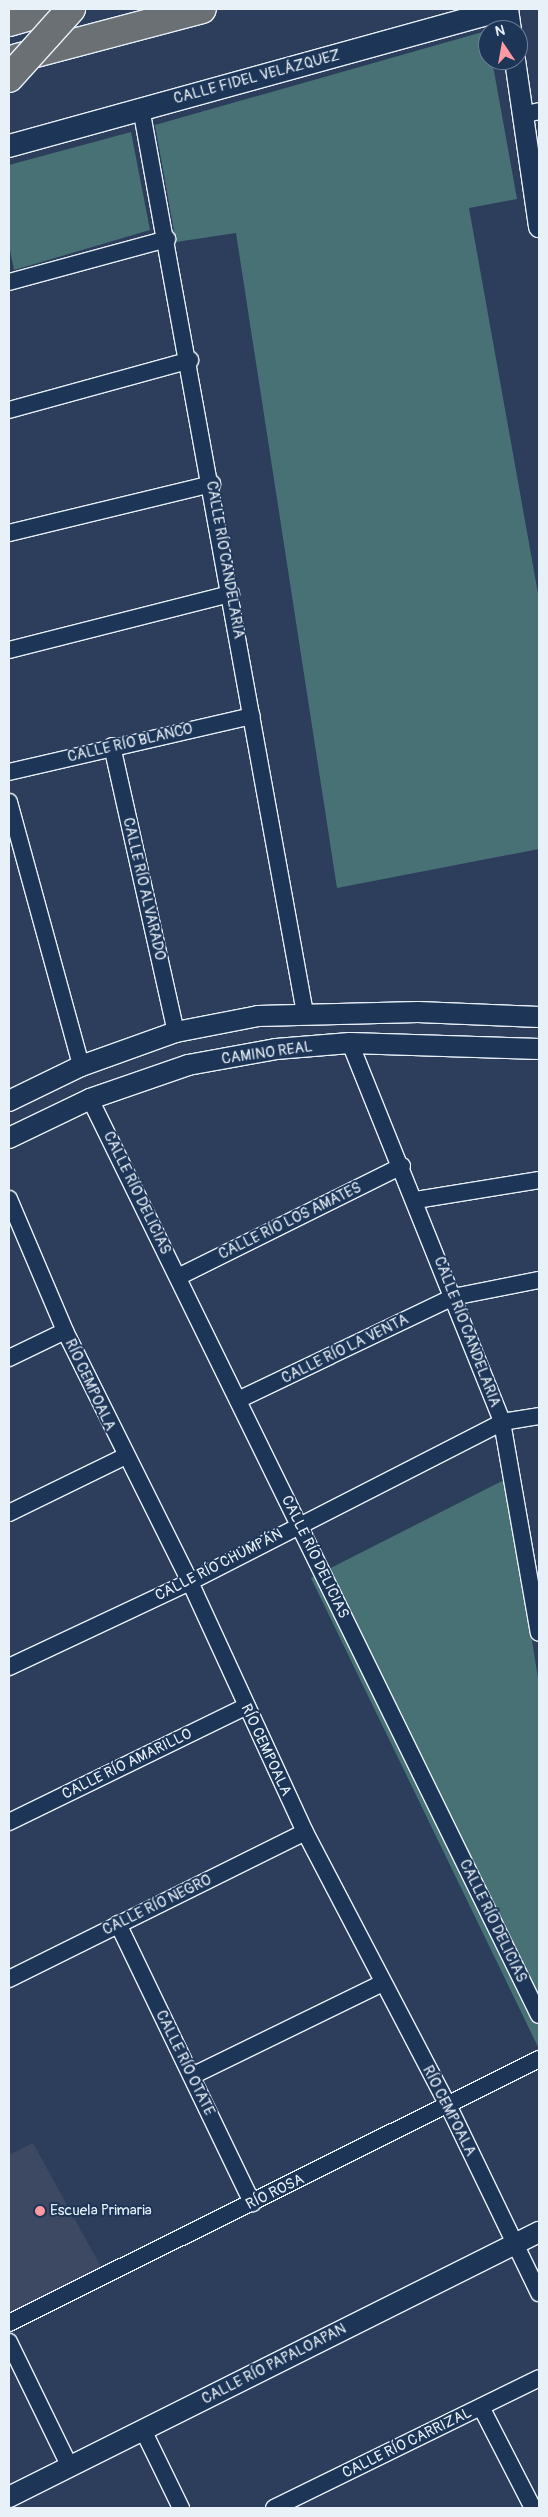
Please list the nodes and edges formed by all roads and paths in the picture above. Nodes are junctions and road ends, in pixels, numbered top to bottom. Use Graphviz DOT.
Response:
graph roads {
  1 [pos="54,9"];
  2 [pos="72,9"];
  3 [pos="202,9"];
  4 [pos="507,9"];
  5 [pos="9,22"];
  6 [pos="9,60"];
  7 [pos="518,70"];
  8 [pos="9,78"];
  9 [pos="141,108"];
  10 [pos="531,113"];
  11 [pos="9,146"];
  12 [pos="539,227"];
  13 [pos="167,239"];
  14 [pos="9,282"];
  15 [pos="190,360"];
  16 [pos="9,410"];
  17 [pos="212,484"];
  18 [pos="9,533"];
  19 [pos="232,594"];
  20 [pos="9,650"];
  21 [pos="252,716"];
  22 [pos="112,746"];
  23 [pos="9,772"];
  24 [pos="9,802"];
  25 [pos="418,1012"];
  26 [pos="305,1014"];
  27 [pos="539,1017"];
  28 [pos="176,1032"];
  29 [pos="350,1043"];
  30 [pos="417,1044"];
  31 [pos="539,1049"];
  32 [pos="81,1066"];
  33 [pos="90,1099"];
  34 [pos="9,1101"];
  35 [pos="9,1138"];
  36 [pos="402,1166"];
  37 [pos="539,1180"];
  38 [pos="9,1199"];
  39 [pos="416,1200"];
  40 [pos="14,1221"];
  41 [pos="178,1277"];
  42 [pos="539,1280"];
  43 [pos="453,1297"];
  44 [pos="65,1331"];
  45 [pos="9,1358"];
  46 [pos="238,1400"];
  47 [pos="539,1416"];
  48 [pos="502,1422"];
  49 [pos="124,1457"];
  50 [pos="9,1514"];
  51 [pos="299,1523"];
  52 [pos="190,1582"];
  53 [pos="539,1633"];
  54 [pos="9,1667"];
  55 [pos="246,1706"];
  56 [pos="9,1822"];
  57 [pos="305,1832"];
  58 [pos="118,1924"];
  59 [pos="9,1979"];
  60 [pos="383,1983"];
  61 [pos="539,2015"];
  62 [pos="539,2059"];
  63 [pos="192,2076"];
  64 [pos="448,2105"];
  65 [pos="252,2203"];
  66 [pos="539,2232"];
  67 [pos="514,2243"];
  68 [pos="539,2293"];
  69 [pos="9,2323"];
  70 [pos="9,2342"];
  71 [pos="539,2378"];
  72 [pos="481,2407"];
  73 [pos="143,2430"];
  74 [pos="70,2467"];
  75 [pos="9,2497"];
  76 [pos="530,2507"];
  77 [pos="181,2508"];
  78 [pos="274,2508"];
  1 -- 5 [label="highway"];
  2 -- 8 [label="highway, bridge"];
  3 -- 6 [label="highway"];
  4 -- 9 [label="main road, CALLE FIDEL VELÁZQUEZ"];
  7 -- 10 [label="street"];
  9 -- 11 [label="main road, CALLE FIDEL VELÁZQUEZ"];
  9 -- 13 [label="street, CALLE RÍO CANDELARIA"];
  10 -- 12 [label="street"];
  13 -- 14 [label="street"];
  13 -- 15 [label="street, CALLE RÍO CANDELARIA"];
  15 -- 16 [label="street"];
  15 -- 17 [label="street, CALLE RÍO CANDELARIA"];
  17 -- 18 [label="street"];
  17 -- 19 [label="street, CALLE RÍO CANDELARIA"];
  19 -- 20 [label="street"];
  19 -- 21 [label="street, CALLE RÍO CANDELARIA"];
  21 -- 22 [label="street, CALLE RÍO BLANCO"];
  21 -- 26 [label="street, CALLE RÍO CANDELARIA"];
  22 -- 23 [label="street, CALLE RÍO BLANCO"];
  22 -- 28 [label="street, CALLE RÍO ALVARADO"];
  24 -- 32 [label="street"];
  25 -- 26 [label="street"];
  25 -- 27 [label="street"];
  25 -- 30 [label="street"];
  26 -- 28 [label="street"];
  28 -- 32 [label="street"];
  29 -- 30 [label="street, CAMINO REAL"];
  29 -- 33 [label="street, CAMINO REAL"];
  29 -- 36 [label="street, CALLE RÍO CANDELARIA"];
  30 -- 31 [label="street, CAMINO REAL"];
  32 -- 34 [label="street"];
  33 -- 35 [label="street, CAMINO REAL"];
  33 -- 41 [label="street, CALLE RÍO DELICIAS"];
  36 -- 39 [label="street, CALLE RÍO CANDELARIA"];
  36 -- 41 [label="street, CALLE RÍO LOS AMATES"];
  37 -- 39 [label="street"];
  38 -- 40 [label="street, RÍO CEMPOALA"];
  39 -- 43 [label="street, CALLE RÍO CANDELARIA"];
  40 -- 44 [label="street, RÍO CEMPOALA"];
  41 -- 46 [label="street, CALLE RÍO DELICIAS"];
  42 -- 43 [label="street, CALLE RÍO LA VENTA"];
  43 -- 46 [label="street, CALLE RÍO LA VENTA"];
  43 -- 48 [label="street, CALLE RÍO CANDELARIA"];
  44 -- 45 [label="street"];
  44 -- 49 [label="street, RÍO CEMPOALA"];
  46 -- 51 [label="street, CALLE RÍO DELICIAS"];
  47 -- 48 [label="street, CALLE RÍO CHUMPÁN"];
  48 -- 51 [label="street, CALLE RÍO CHUMPÁN"];
  48 -- 53 [label="street, CALLE RÍO CANDELARIA"];
  49 -- 50 [label="street"];
  49 -- 52 [label="street, RÍO CEMPOALA"];
  51 -- 52 [label="street, CALLE RÍO CHUMPÁN"];
  51 -- 61 [label="street, CALLE RÍO DELICIAS"];
  52 -- 54 [label="street, CALLE RÍO CHUMPÁN"];
  52 -- 55 [label="street, RÍO CEMPOALA"];
  55 -- 56 [label="street, CALLE RÍO AMARILLO"];
  55 -- 57 [label="street, RÍO CEMPOALA"];
  57 -- 58 [label="street, CALLE RÍO NEGRO"];
  57 -- 60 [label="street, RÍO CEMPOALA"];
  58 -- 59 [label="street, CALLE RÍO NEGRO"];
  58 -- 63 [label="street, CALLE RÍO OTATE"];
  60 -- 63 [label="street"];
  60 -- 64 [label="street, RÍO CEMPOALA"];
  62 -- 64 [label="street, RÍO ROSA"];
  63 -- 65 [label="street, CALLE RÍO OTATE"];
  64 -- 65 [label="street, RÍO ROSA"];
  64 -- 67 [label="street, RÍO CEMPOALA"];
  65 -- 69 [label="street, RÍO ROSA"];
  66 -- 67 [label="street, CALLE RÍO PAPALOAPAN"];
  67 -- 68 [label="street, RÍO CEMPOALA"];
  67 -- 73 [label="street, CALLE RÍO PAPALOAPAN"];
  70 -- 74 [label="street"];
  71 -- 72 [label="street, CALLE RÍO CARRIZAL"];
  72 -- 76 [label="street"];
  72 -- 78 [label="street, CALLE RÍO CARRIZAL"];
  73 -- 74 [label="street, CALLE RÍO PAPALOAPAN"];
  73 -- 77 [label="street"];
  74 -- 75 [label="street, CALLE RÍO PAPALOAPAN"];
}
